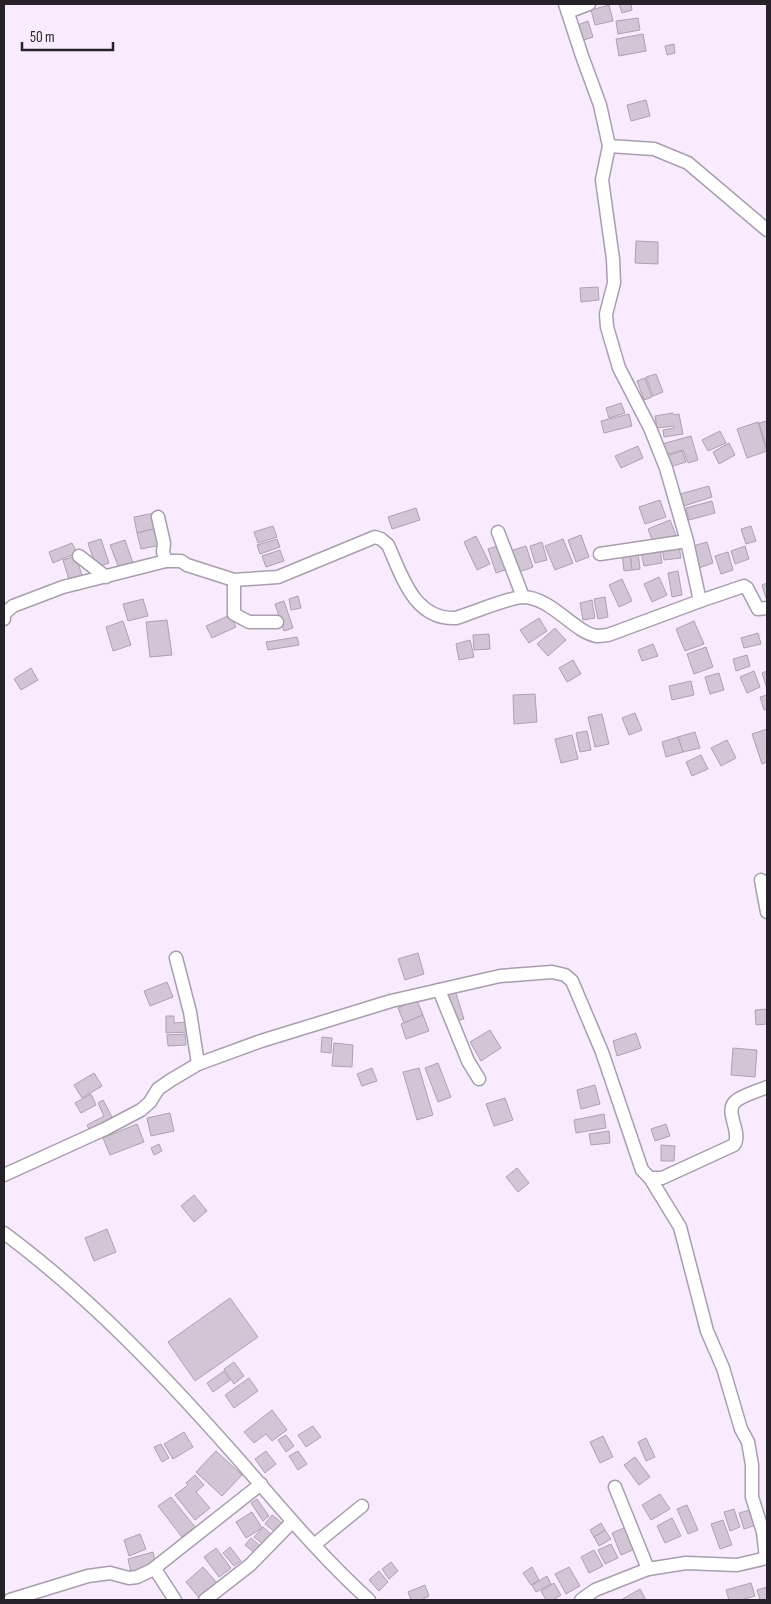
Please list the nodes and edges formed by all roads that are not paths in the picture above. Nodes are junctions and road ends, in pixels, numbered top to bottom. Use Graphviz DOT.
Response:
graph roads {
  1 [pos="588,4"];
  2 [pos="567,8"];
  3 [pos="610,146"];
  4 [pos="767,230"];
  5 [pos="158,517"];
  6 [pos="498,532"];
  7 [pos="687,541"];
  8 [pos="600,554"];
  9 [pos="79,556"];
  10 [pos="166,561"];
  11 [pos="106,577"];
  12 [pos="234,580"];
  13 [pos="522,597"];
  14 [pos="700,602"];
  15 [pos="767,608"];
  16 [pos="4,619"];
  17 [pos="278,622"];
  18 [pos="761,880"];
  19 [pos="767,912"];
  20 [pos="176,958"];
  21 [pos="439,990"];
  22 [pos="198,1064"];
  23 [pos="479,1079"];
  24 [pos="767,1087"];
  25 [pos="4,1175"];
  26 [pos="650,1178"];
  27 [pos="4,1234"];
  28 [pos="261,1484"];
  29 [pos="615,1487"];
  30 [pos="362,1506"];
  31 [pos="292,1522"];
  32 [pos="314,1545"];
  33 [pos="766,1558"];
  34 [pos="155,1568"];
  35 [pos="648,1569"];
  36 [pos="10,1600"];
  37 [pos="175,1600"];
  38 [pos="205,1600"];
  39 [pos="368,1600"];
  40 [pos="582,1600"];
  1 -- 2 [label="street"];
  2 -- 3 [label="street"];
  3 -- 4 [label="street"];
  3 -- 7 [label="street"];
  5 -- 10 [label="street"];
  6 -- 13 [label="street"];
  7 -- 8 [label="street"];
  7 -- 14 [label="street"];
  9 -- 11 [label="street"];
  10 -- 11 [label="street"];
  10 -- 12 [label="street"];
  11 -- 16 [label="street"];
  12 -- 13 [label="street"];
  12 -- 17 [label="street"];
  13 -- 14 [label="street"];
  14 -- 15 [label="street"];
  18 -- 19 [label="street"];
  20 -- 22 [label="street"];
  21 -- 22 [label="street"];
  21 -- 23 [label="street"];
  21 -- 26 [label="street"];
  22 -- 25 [label="street"];
  24 -- 26 [label="street"];
  26 -- 33 [label="street"];
  27 -- 28 [label="street"];
  28 -- 31 [label="street"];
  28 -- 34 [label="street"];
  29 -- 35 [label="street"];
  30 -- 32 [label="street"];
  31 -- 32 [label="street"];
  31 -- 38 [label="street"];
  32 -- 39 [label="street"];
  33 -- 35 [label="street"];
  34 -- 36 [label="street"];
  34 -- 37 [label="street"];
  35 -- 40 [label="street"];
}
